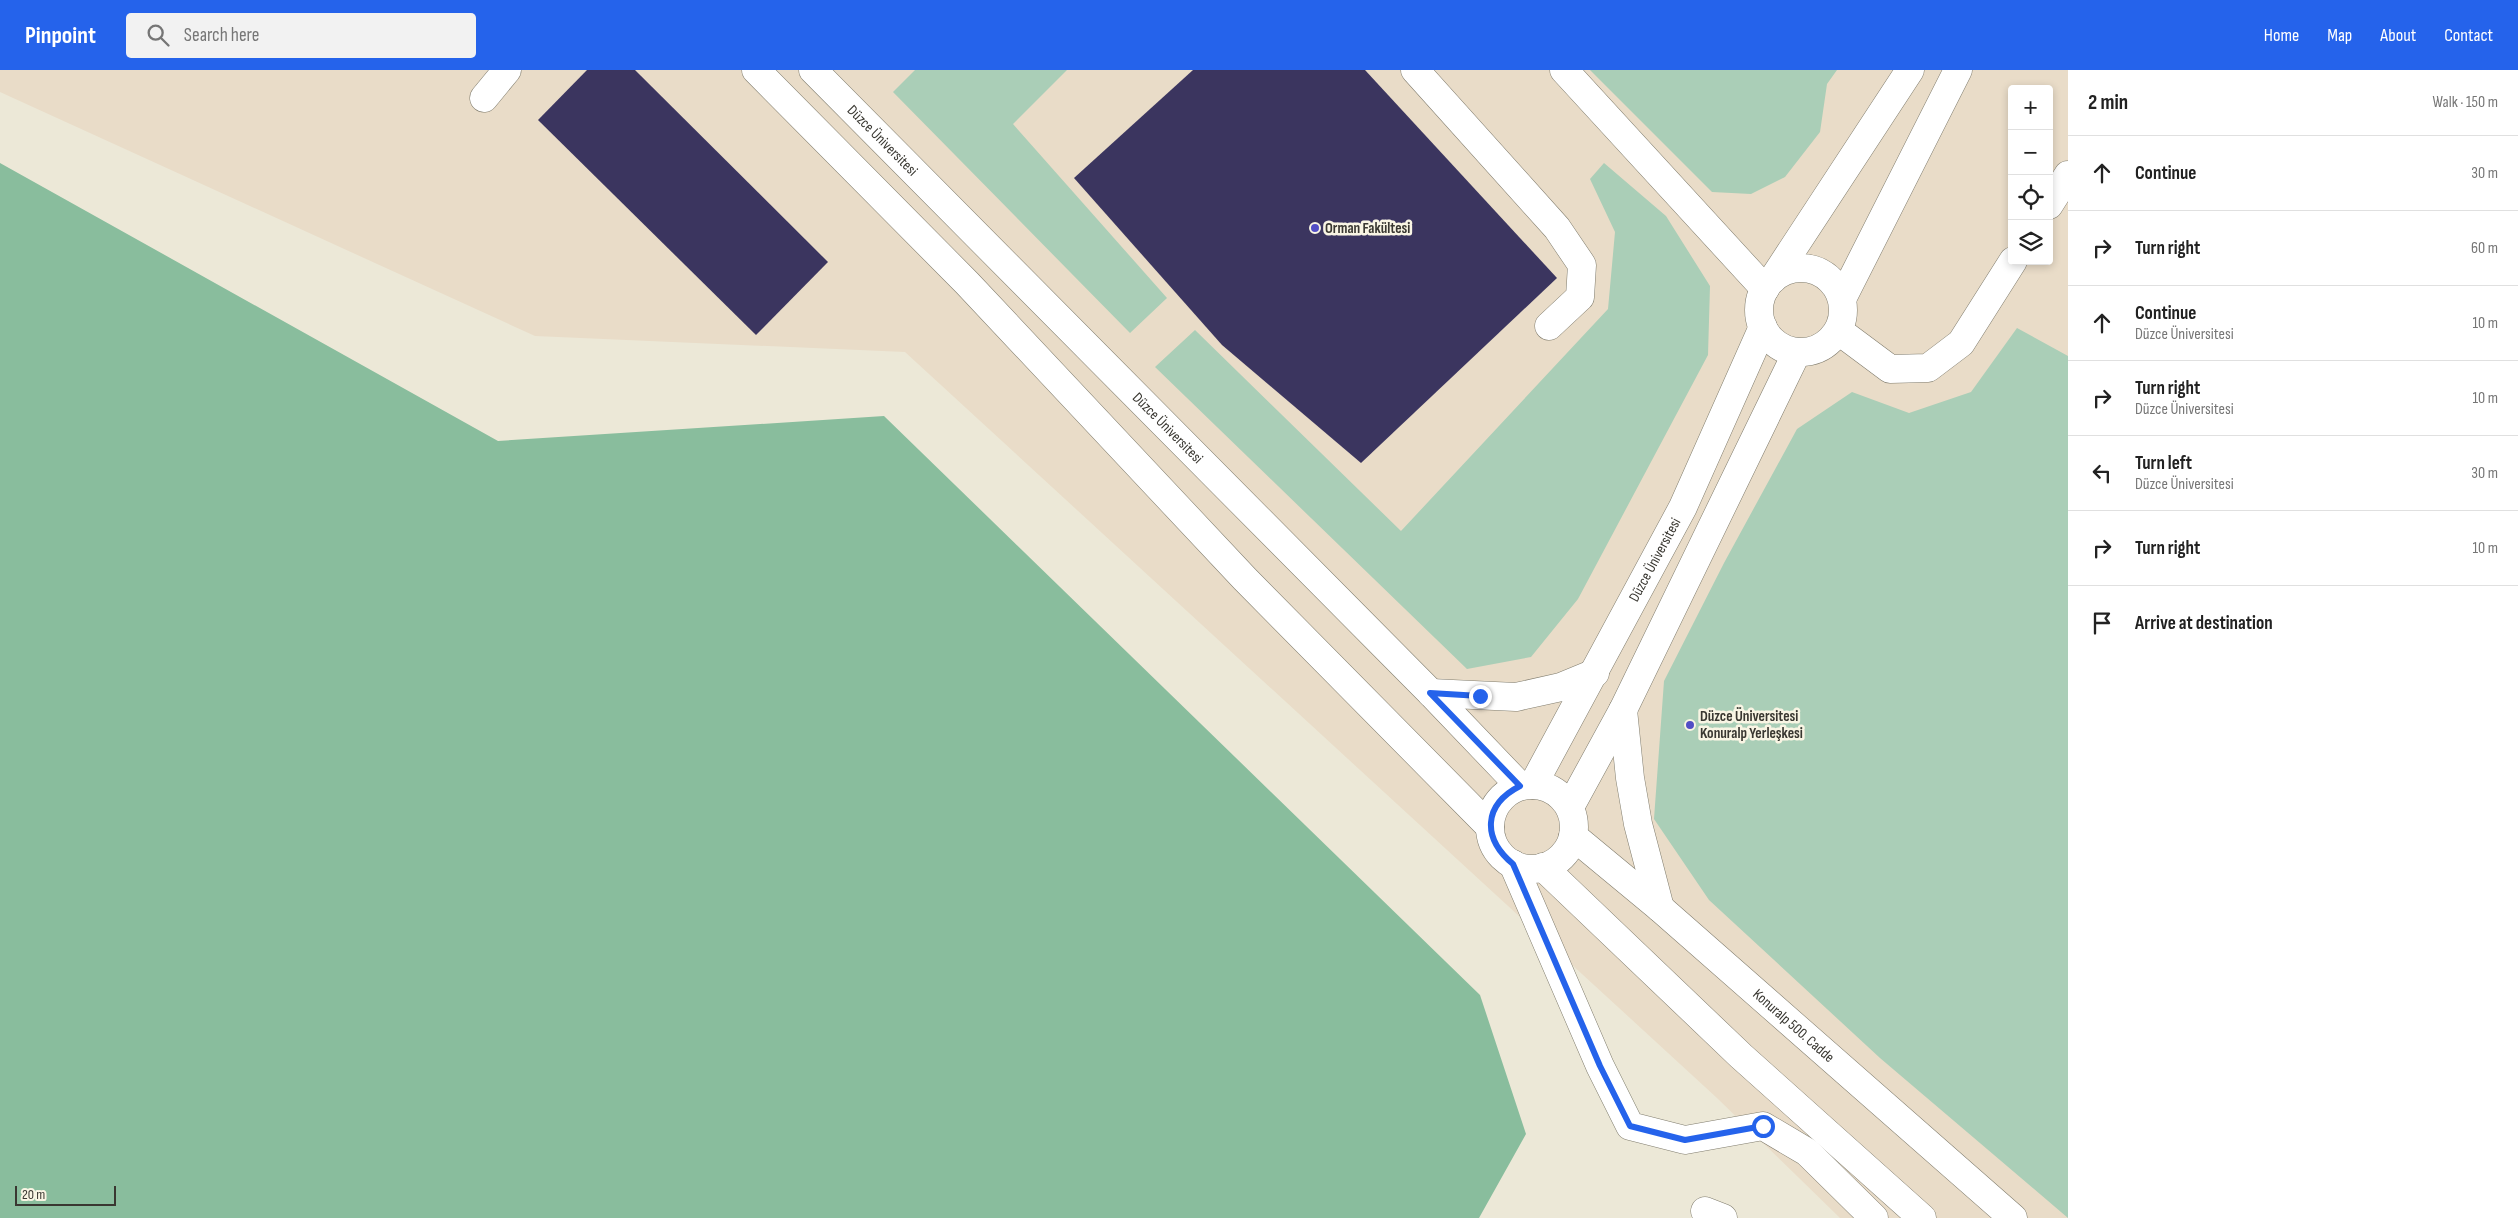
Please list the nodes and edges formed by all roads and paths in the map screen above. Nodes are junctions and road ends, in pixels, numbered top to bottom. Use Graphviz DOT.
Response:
graph roads {
  1 [pos="507,70"];
  2 [pos="756,70"];
  3 [pos="1415,70"];
  4 [pos="1564,70"];
  5 [pos="1910,70"];
  6 [pos="1958,70"];
  7 [pos="827,74"];
  8 [pos="484,98"];
  9 [pos="799,113"];
  10 [pos="2068,175"];
  11 [pos="2053,199"];
  12 [pos="2010,265"];
  13 [pos="1769,284"];
  14 [pos="1842,299"];
  15 [pos="1549,326"];
  16 [pos="1763,328"];
  17 [pos="1838,331"];
  18 [pos="1797,352"];
  19 [pos="1595,673"];
  20 [pos="1430,693"];
  21 [pos="1623,710"];
  22 [pos="1527,786"];
  23 [pos="1570,807"];
  24 [pos="1490,827"];
  25 [pos="1573,836"];
  26 [pos="1513,864"];
  27 [pos="1543,867"];
  28 [pos="1660,908"];
  29 [pos="1912,1209"];
  30 [pos="1874,1218"];
  31 [pos="2013,1218"];
  1 -- 8 [label="street"];
  2 -- 9 [label="street"];
  3 -- 15 [label="street"];
  4 -- 13 [label="street"];
  5 -- 13 [label="street"];
  6 -- 14 [label="street"];
  7 -- 9 [label="street"];
  7 -- 20 [label="street, Düzce Üniversitesi"];
  9 -- 24 [label="street"];
  10 -- 11 [label="street"];
  12 -- 17 [label="street"];
  13 -- 14 [label="street"];
  13 -- 16 [label="street"];
  14 -- 17 [label="street"];
  16 -- 18 [label="street"];
  16 -- 19 [label="street, Düzce Üniversitesi"];
  17 -- 18 [label="street"];
  18 -- 21 [label="street"];
  19 -- 20 [label="street"];
  19 -- 22 [label="street, Düzce Üniversitesi"];
  20 -- 22 [label="street, Düzce Üniversitesi"];
  21 -- 23 [label="street"];
  21 -- 28 [label="street"];
  22 -- 23 [label="street, Düzce Üniversitesi"];
  22 -- 24 [label="street, Düzce Üniversitesi"];
  23 -- 25 [label="street"];
  24 -- 26 [label="street"];
  25 -- 27 [label="street"];
  25 -- 28 [label="street, Konuralp 500. Cadde"];
  26 -- 27 [label="street"];
  26 -- 30 [label="street"];
  27 -- 29 [label="street"];
  28 -- 31 [label="street, Konuralp 500. Cadde"];
}
